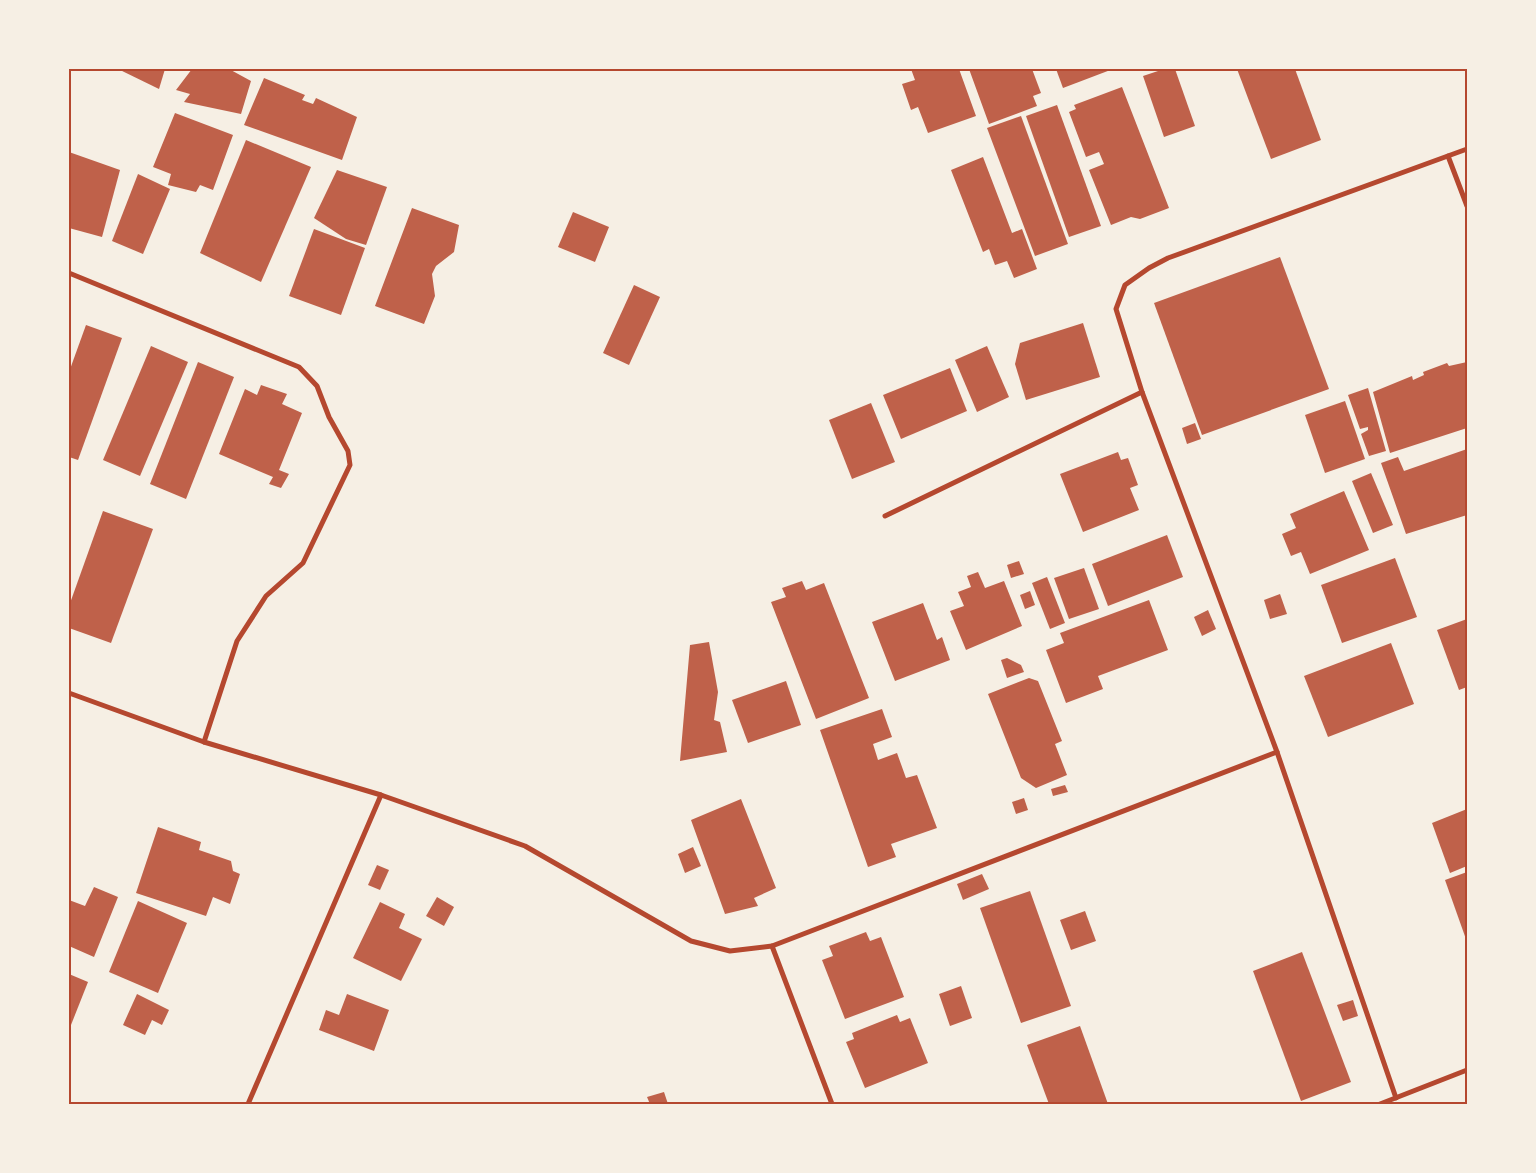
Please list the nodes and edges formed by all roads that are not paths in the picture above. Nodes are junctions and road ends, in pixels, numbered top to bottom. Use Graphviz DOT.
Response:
graph roads {
  1 [pos="1467,149"];
  2 [pos="1448,156"];
  3 [pos="1467,206"];
  4 [pos="69,273"];
  5 [pos="1142,392"];
  6 [pos="884,516"];
  7 [pos="69,693"];
  8 [pos="204,742"];
  9 [pos="1277,752"];
  10 [pos="381,795"];
  11 [pos="772,946"];
  12 [pos="1467,1070"];
  13 [pos="1396,1098"];
  14 [pos="248,1104"];
  15 [pos="832,1104"];
  16 [pos="1380,1104"];
  1 -- 2 [label="street"];
  2 -- 3 [label="street"];
  2 -- 5 [label="street"];
  4 -- 8 [label="street"];
  5 -- 6 [label="street"];
  5 -- 9 [label="street"];
  7 -- 8 [label="street"];
  8 -- 10 [label="street"];
  9 -- 11 [label="street"];
  9 -- 13 [label="street"];
  10 -- 11 [label="street"];
  10 -- 14 [label="street"];
  11 -- 15 [label="street"];
  12 -- 13 [label="street"];
  13 -- 16 [label="street"];
}
